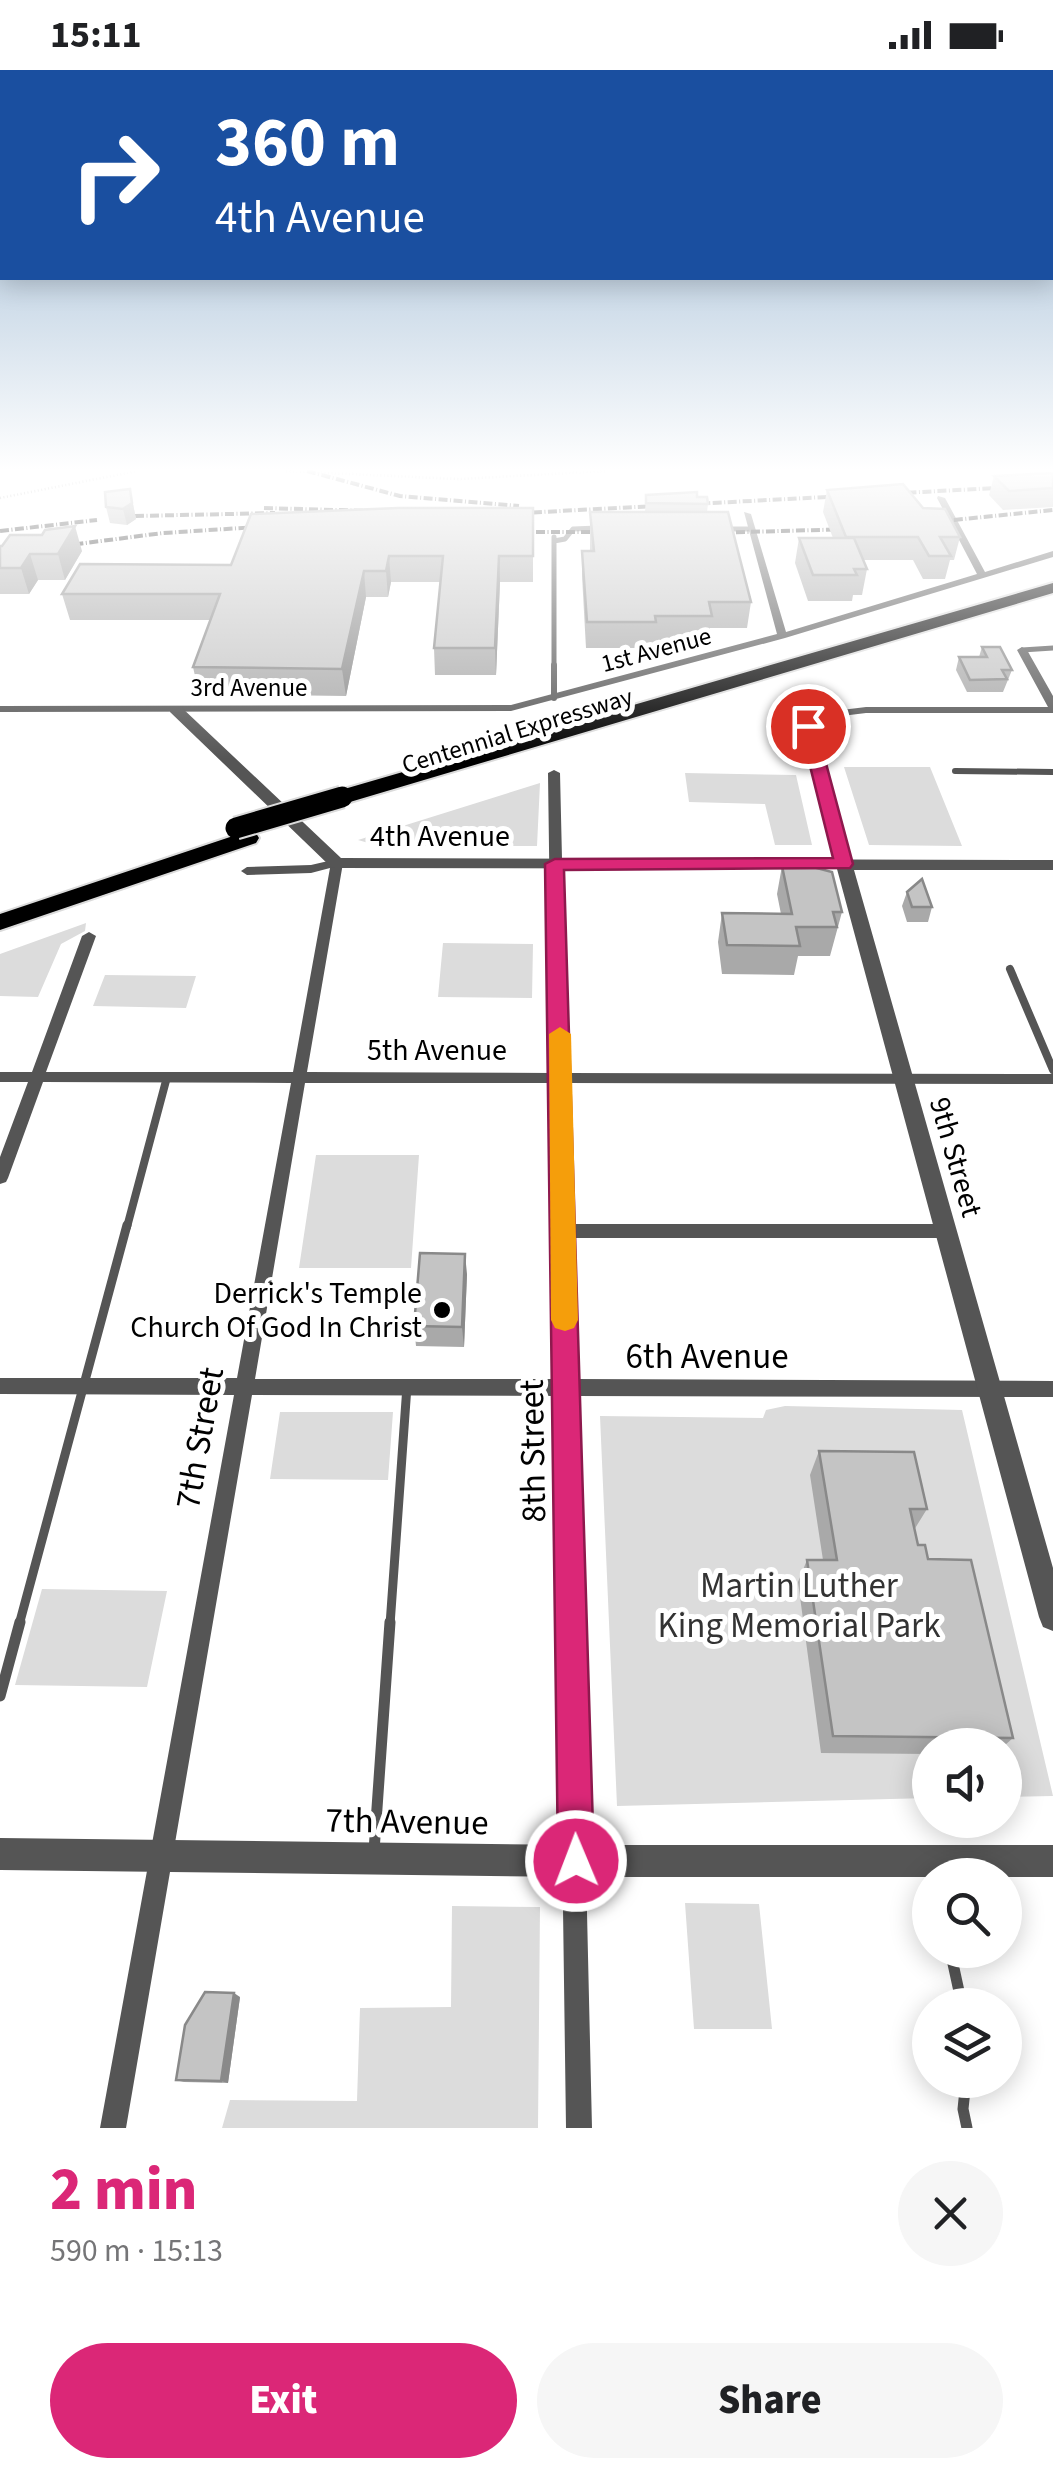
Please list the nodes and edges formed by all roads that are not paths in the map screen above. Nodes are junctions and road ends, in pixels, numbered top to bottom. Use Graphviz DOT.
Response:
graph roads {
  1 [pos="554,567"];
  2 [pos="763,567"];
  3 [pos="978,567"];
  4 [pos="1012,567"];
  5 [pos="983,576"];
  6 [pos="1053,588"];
  7 [pos="1053,599"];
  8 [pos="782,636"];
  9 [pos="1053,648"];
  10 [pos="1022,650"];
  11 [pos="554,698"];
  12 [pos="1053,708"];
  13 [pos="0,709"];
  14 [pos="498,709"];
  15 [pos="175,710"];
  16 [pos="955,771"];
  17 [pos="554,772"];
  18 [pos="1053,772"];
  19 [pos="345,803"];
  20 [pos="242,833"];
  21 [pos="337,863"];
  22 [pos="555,864"];
  23 [pos="844,864"];
  24 [pos="1053,865"];
  25 [pos="247,871"];
  26 [pos="0,907"];
  27 [pos="0,922"];
  28 [pos="88,936"];
  29 [pos="1010,968"];
  30 [pos="1053,1070"];
  31 [pos="0,1077"];
  32 [pos="39,1077"];
  33 [pos="167,1078"];
  34 [pos="300,1078"];
  35 [pos="561,1078"];
  36 [pos="902,1078"];
  37 [pos="1053,1079"];
  38 [pos="0,1178"];
  39 [pos="562,1230"];
  40 [pos="945,1231"];
  41 [pos="0,1386"];
  42 [pos="83,1386"];
  43 [pos="407,1386"];
  44 [pos="243,1388"];
  45 [pos="566,1388"];
  46 [pos="990,1389"];
  47 [pos="1053,1389"];
  48 [pos="1053,1618"];
  49 [pos="0,1696"];
  50 [pos="0,1854"];
  51 [pos="163,1856"];
  52 [pos="374,1859"];
  53 [pos="576,1861"];
  54 [pos="1053,1861"];
  55 [pos="1022,1863"];
  56 [pos="912,1868"];
  57 [pos="964,2098"];
  58 [pos="113,2128"];
  59 [pos="579,2128"];
  60 [pos="967,2128"];
  1 -- 11 [label="lane"];
  2 -- 8 [label="street"];
  3 -- 5 [label="street"];
  4 -- 5 [label="street, 1st Avenue"];
  5 -- 8 [label="street, 1st Avenue"];
  6 -- 19 [label="highway, Centennial Expressway"];
  7 -- 19 [label="highway, Centennial Expressway"];
  8 -- 11 [label="street, 1st Avenue"];
  9 -- 10 [label="lane"];
  10 -- 12 [label="street"];
  11 -- 14 [label="street, 1st Avenue"];
  12 -- 23 [label="street, 9th Street"];
  13 -- 15 [label="street, 3rd Avenue"];
  14 -- 15 [label="street, 3rd Avenue"];
  15 -- 21 [label="street"];
  16 -- 18 [label="lane"];
  17 -- 22 [label="street, 8th Street"];
  19 -- 20 [label="highway, Centennial Expressway"];
  20 -- 26 [label="highway, Centennial Expressway"];
  20 -- 27 [label="highway, Centennial Expressway"];
  21 -- 22 [label="street, 4th Avenue"];
  21 -- 25 [label="street, 4th Avenue"];
  21 -- 34 [label="street, 7th Street"];
  22 -- 23 [label="street, 4th Avenue"];
  22 -- 35 [label="street, 8th Street"];
  23 -- 24 [label="street, 4th Avenue"];
  23 -- 36 [label="street, 9th Street"];
  28 -- 32 [label="street"];
  29 -- 30 [label="lane"];
  31 -- 32 [label="street, 5th Avenue"];
  32 -- 33 [label="street, 5th Avenue"];
  32 -- 38 [label="street"];
  33 -- 34 [label="street, 5th Avenue"];
  33 -- 42 [label="lane"];
  34 -- 35 [label="street, 5th Avenue"];
  34 -- 44 [label="street, 7th Street"];
  35 -- 36 [label="street, 5th Avenue"];
  35 -- 39 [label="street, 8th Street"];
  36 -- 37 [label="street, 5th Avenue"];
  36 -- 40 [label="street, 9th Street"];
  39 -- 40 [label="street"];
  39 -- 45 [label="street, 8th Street"];
  40 -- 46 [label="street, 9th Street"];
  41 -- 42 [label="street, 6th Avenue"];
  42 -- 44 [label="street, 6th Avenue"];
  42 -- 49 [label="lane"];
  43 -- 44 [label="street, 6th Avenue"];
  43 -- 45 [label="street, 6th Avenue"];
  43 -- 52 [label="lane"];
  44 -- 51 [label="street, 7th Street"];
  45 -- 46 [label="street, 6th Avenue"];
  45 -- 53 [label="street, 8th Street"];
  46 -- 47 [label="street, 6th Avenue"];
  46 -- 48 [label="street, 9th Street"];
  50 -- 51 [label="street, 7th Avenue"];
  51 -- 52 [label="street, 7th Avenue"];
  51 -- 58 [label="street, 7th Street"];
  52 -- 53 [label="street, 7th Avenue"];
  53 -- 56 [label="street, 7th Avenue"];
  53 -- 59 [label="street, 8th Street"];
  54 -- 55 [label="street, 7th Avenue"];
  57 -- 60 [label="lane"];
}
